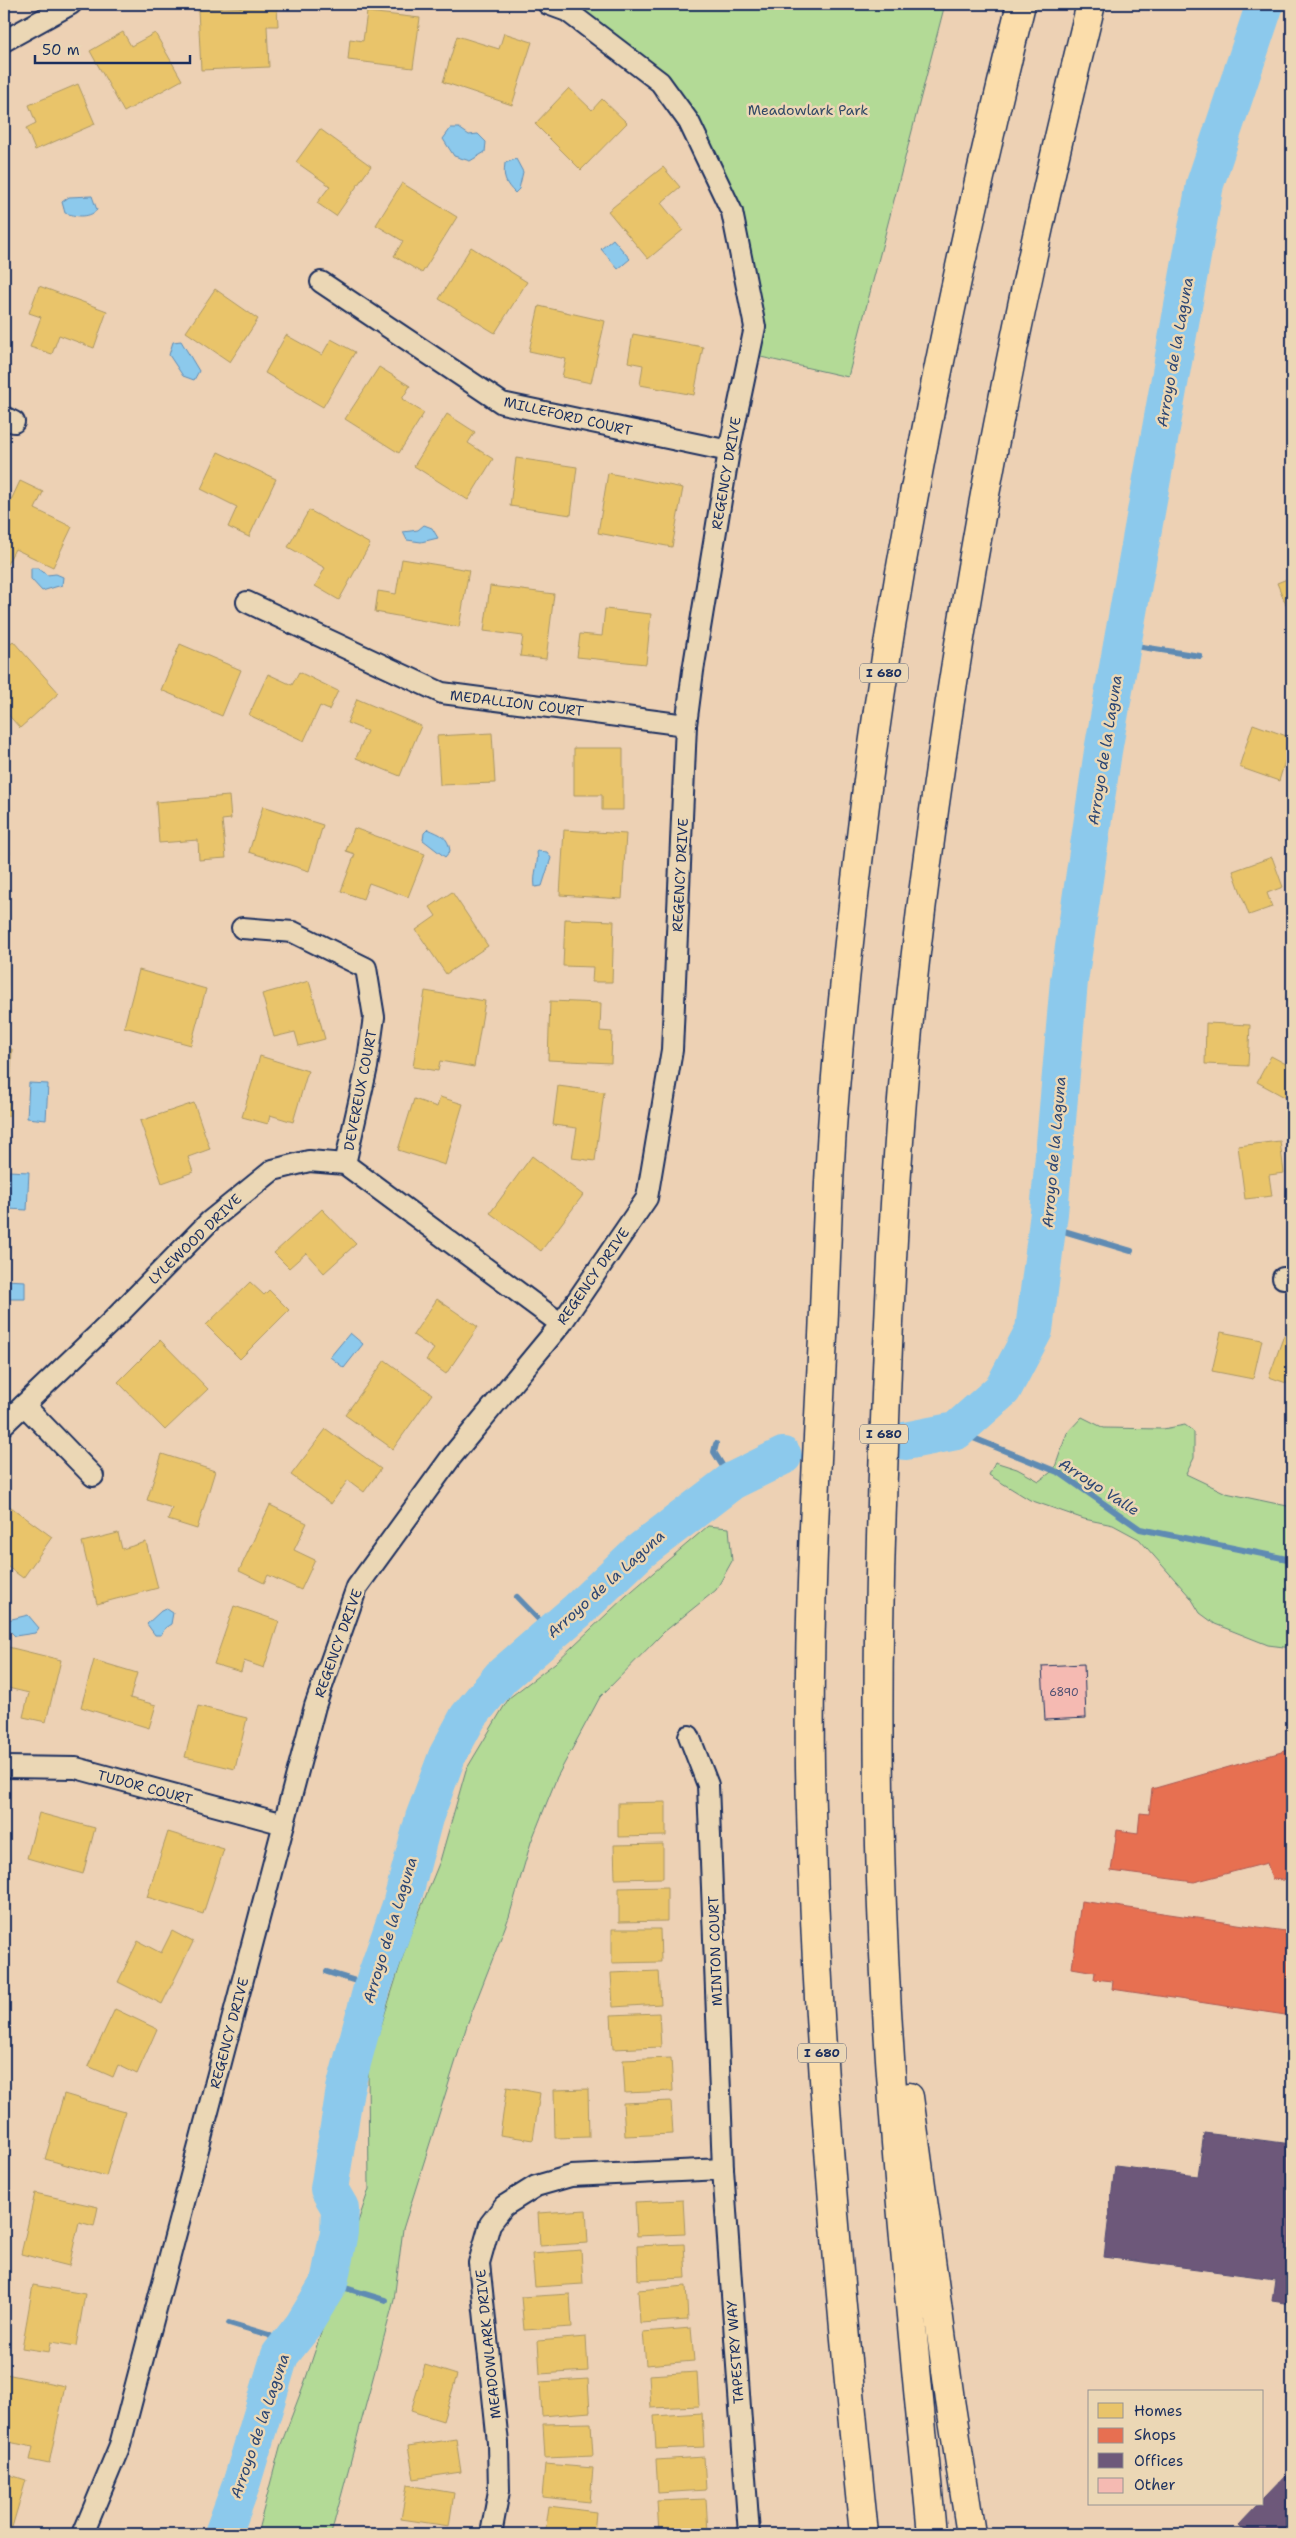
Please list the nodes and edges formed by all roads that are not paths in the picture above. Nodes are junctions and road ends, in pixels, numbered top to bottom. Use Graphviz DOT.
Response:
graph roads {
  1 [pos="71,4"];
  2 [pos="548,4"];
  3 [pos="1022,4"];
  4 [pos="1091,4"];
  5 [pos="4,41"];
  6 [pos="321,282"];
  7 [pos="729,451"];
  8 [pos="247,602"];
  9 [pos="686,725"];
  10 [pos="242,928"];
  11 [pos="345,1164"];
  12 [pos="561,1324"];
  13 [pos="24,1405"];
  14 [pos="4,1424"];
  15 [pos="93,1476"];
  16 [pos="689,1736"];
  17 [pos="4,1767"];
  18 [pos="284,1824"];
  19 [pos="882,1905"];
  20 [pos="723,2169"];
  21 [pos="83,2534"];
  22 [pos="491,2534"];
  23 [pos="749,2534"];
  24 [pos="864,2534"];
  25 [pos="932,2534"];
  26 [pos="971,2534"];
  1 -- 5 [label="street"];
  2 -- 7 [label="street, REGENCY DRIVE"];
  3 -- 24 [label="highway, I 680"];
  4 -- 19 [label="highway, I 680"];
  6 -- 7 [label="street, MILLEFORD COURT"];
  7 -- 9 [label="street, REGENCY DRIVE"];
  8 -- 9 [label="street, MEDALLION COURT"];
  9 -- 12 [label="street, REGENCY DRIVE"];
  10 -- 11 [label="street, DEVEREUX COURT"];
  11 -- 12 [label="street"];
  11 -- 13 [label="street, LYLEWOOD DRIVE"];
  12 -- 18 [label="street, REGENCY DRIVE"];
  13 -- 14 [label="street, LYLEWOOD DRIVE"];
  13 -- 15 [label="street"];
  16 -- 20 [label="street, MINTON COURT"];
  17 -- 18 [label="street, TUDOR COURT"];
  18 -- 21 [label="street, REGENCY DRIVE"];
  19 -- 25 [label="highway, I 680"];
  19 -- 26 [label="highway"];
  20 -- 22 [label="street, MEADOWLARK DRIVE"];
  20 -- 23 [label="street, TAPESTRY WAY"];
}
